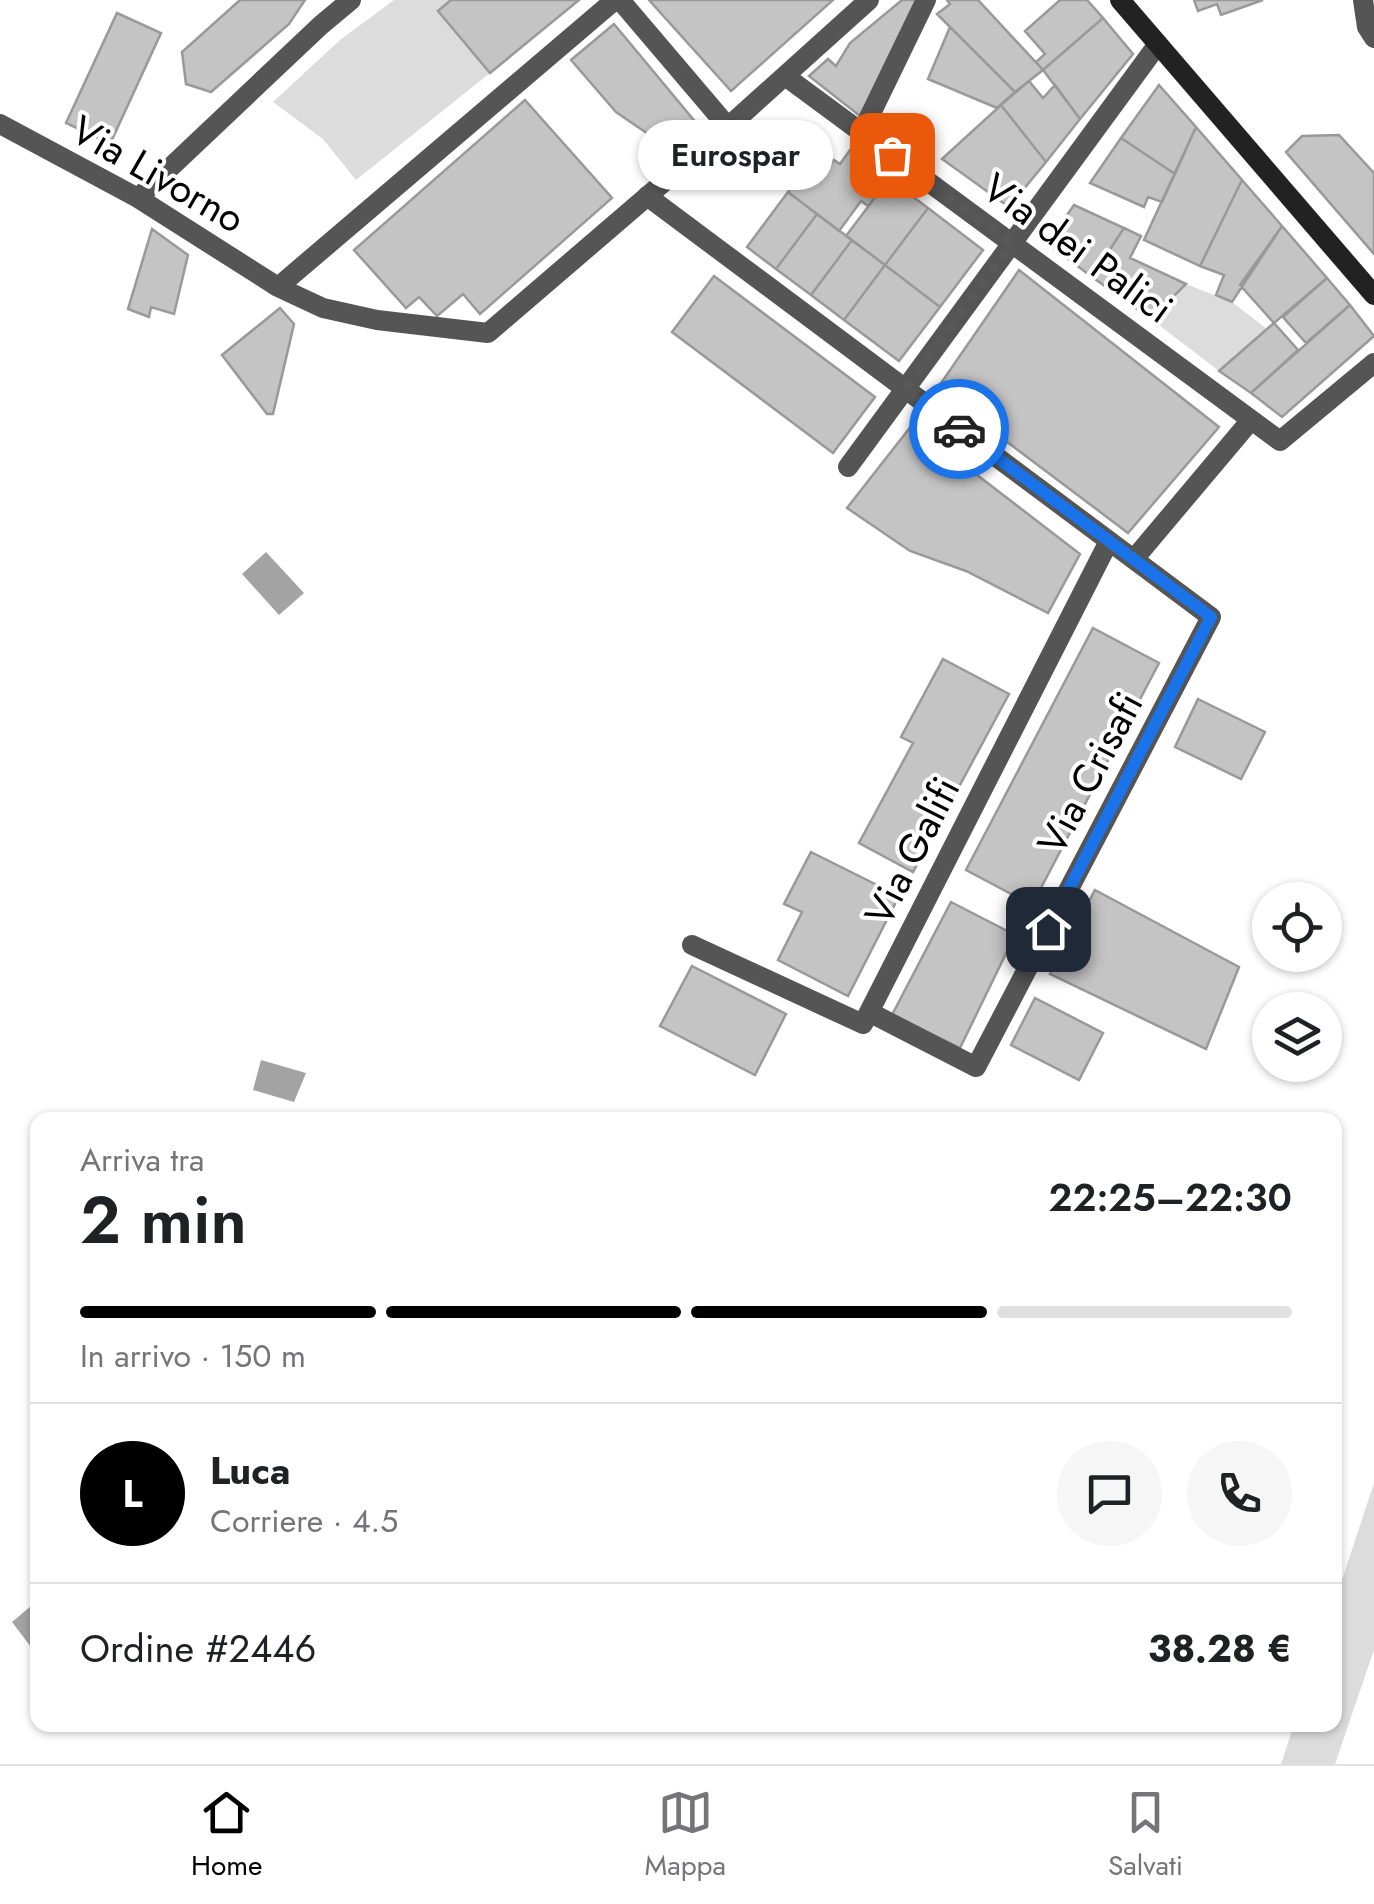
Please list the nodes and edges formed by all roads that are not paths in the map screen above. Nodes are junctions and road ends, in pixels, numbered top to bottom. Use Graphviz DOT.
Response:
graph roads {
  1 [pos="352,0"];
  2 [pos="618,0"];
  3 [pos="869,0"];
  4 [pos="926,0"];
  5 [pos="1120,0"];
  6 [pos="1363,0"];
  7 [pos="1374,38"];
  8 [pos="1158,44"];
  9 [pos="785,76"];
  10 [pos="0,124"];
  11 [pos="728,127"];
  12 [pos="862,132"];
  13 [pos="647,196"];
  14 [pos="138,198"];
  15 [pos="1012,244"];
  16 [pos="278,288"];
  17 [pos="1374,295"];
  18 [pos="1374,364"];
  19 [pos="905,389"];
  20 [pos="1251,420"];
  21 [pos="848,467"];
  22 [pos="1110,541"];
  23 [pos="1134,560"];
  24 [pos="692,945"];
  25 [pos="870,1012"];
  1 -- 14 [label="street"];
  2 -- 11 [label="street"];
  2 -- 16 [label="street"];
  3 -- 9 [label="street, Via Livorno"];
  4 -- 12 [label="street"];
  5 -- 8 [label="street"];
  6 -- 7 [label="street"];
  8 -- 15 [label="street"];
  8 -- 17 [label="street"];
  9 -- 11 [label="street, Via Livorno"];
  9 -- 12 [label="street, Via dei Palici"];
  10 -- 14 [label="street, Via Livorno"];
  11 -- 13 [label="street, Via Livorno"];
  12 -- 15 [label="street, Via dei Palici"];
  13 -- 16 [label="street, Via Livorno"];
  13 -- 19 [label="street"];
  14 -- 16 [label="street, Via Livorno"];
  15 -- 19 [label="street"];
  15 -- 20 [label="street, Via dei Palici"];
  18 -- 20 [label="street, Via dei Palici"];
  19 -- 21 [label="street"];
  19 -- 22 [label="street"];
  20 -- 23 [label="street"];
  22 -- 23 [label="street"];
  22 -- 25 [label="street, Via Galifi"];
  23 -- 25 [label="street, Via Crisafi"];
  24 -- 25 [label="street"];
}
